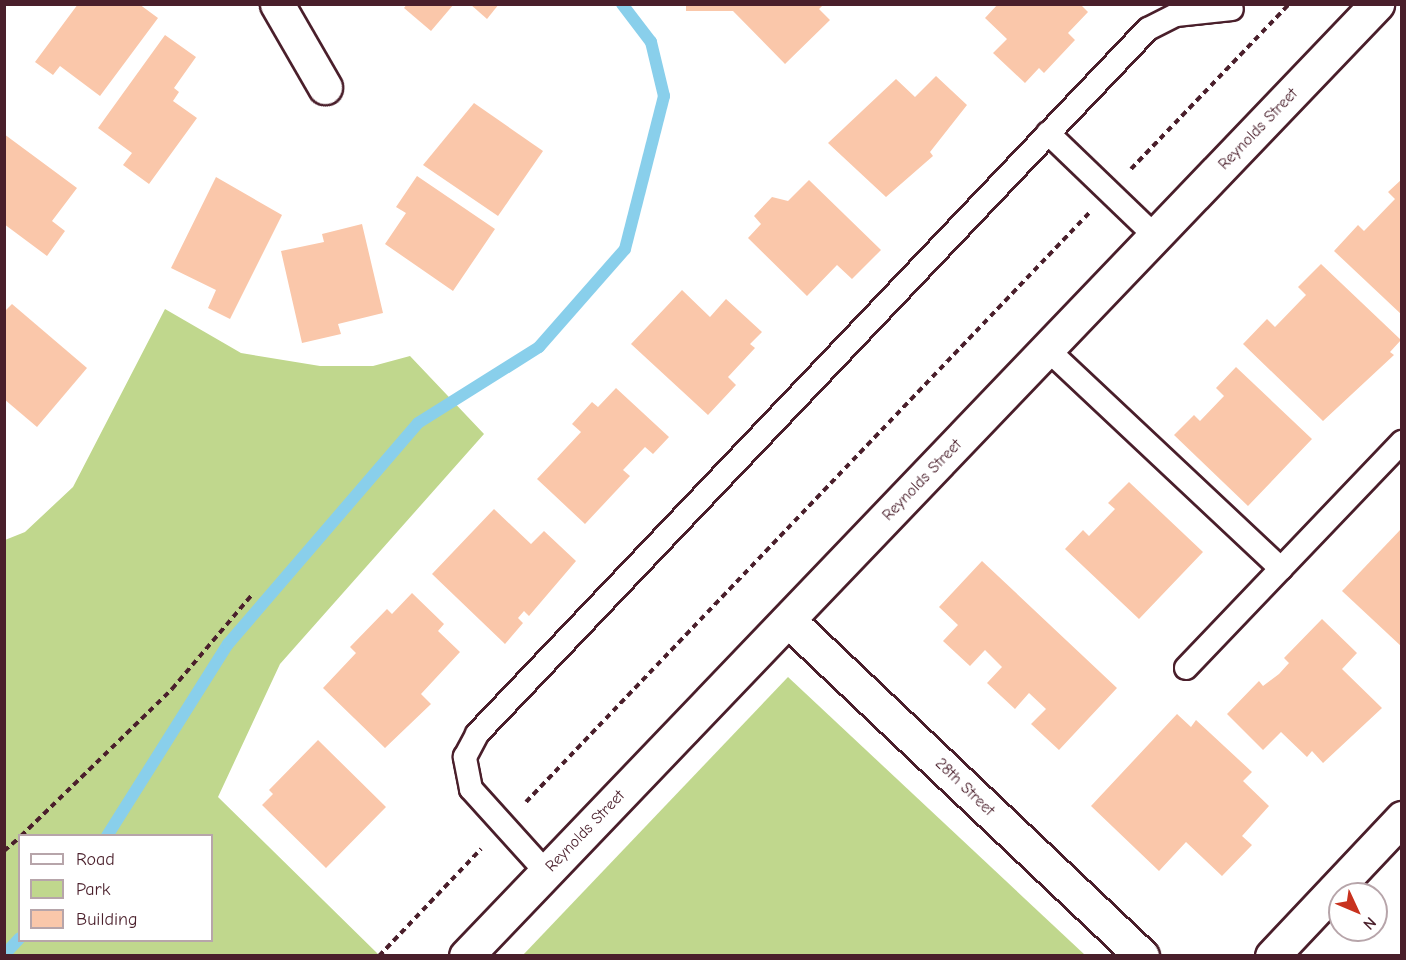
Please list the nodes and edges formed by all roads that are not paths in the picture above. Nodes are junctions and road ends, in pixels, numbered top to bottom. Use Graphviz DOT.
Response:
graph roads {
  1 [pos="277,4"];
  2 [pos="1377,4"];
  3 [pos="1232,9"];
  4 [pos="326,87"];
  5 [pos="1048,133"];
  6 [pos="1155,236"];
  7 [pos="1047,349"];
  8 [pos="1401,442"];
  9 [pos="1281,569"];
  10 [pos="788,620"];
  11 [pos="1186,668"];
  12 [pos="1401,818"];
  13 [pos="546,872"];
  14 [pos="466,956"];
  15 [pos="1142,956"];
  16 [pos="1272,956"];
  1 -- 4 [label="main road"];
  2 -- 6 [label="main road, Reynolds Street"];
  3 -- 5 [label="lane"];
  5 -- 6 [label="lane"];
  5 -- 13 [label="lane"];
  6 -- 7 [label="main road, Reynolds Street"];
  7 -- 9 [label="lane"];
  7 -- 10 [label="main road, Reynolds Street"];
  8 -- 9 [label="lane"];
  9 -- 11 [label="lane"];
  10 -- 13 [label="main road, Reynolds Street"];
  10 -- 15 [label="main road, 28th Street"];
  12 -- 16 [label="main road"];
  13 -- 14 [label="main road, Reynolds Street"];
}
